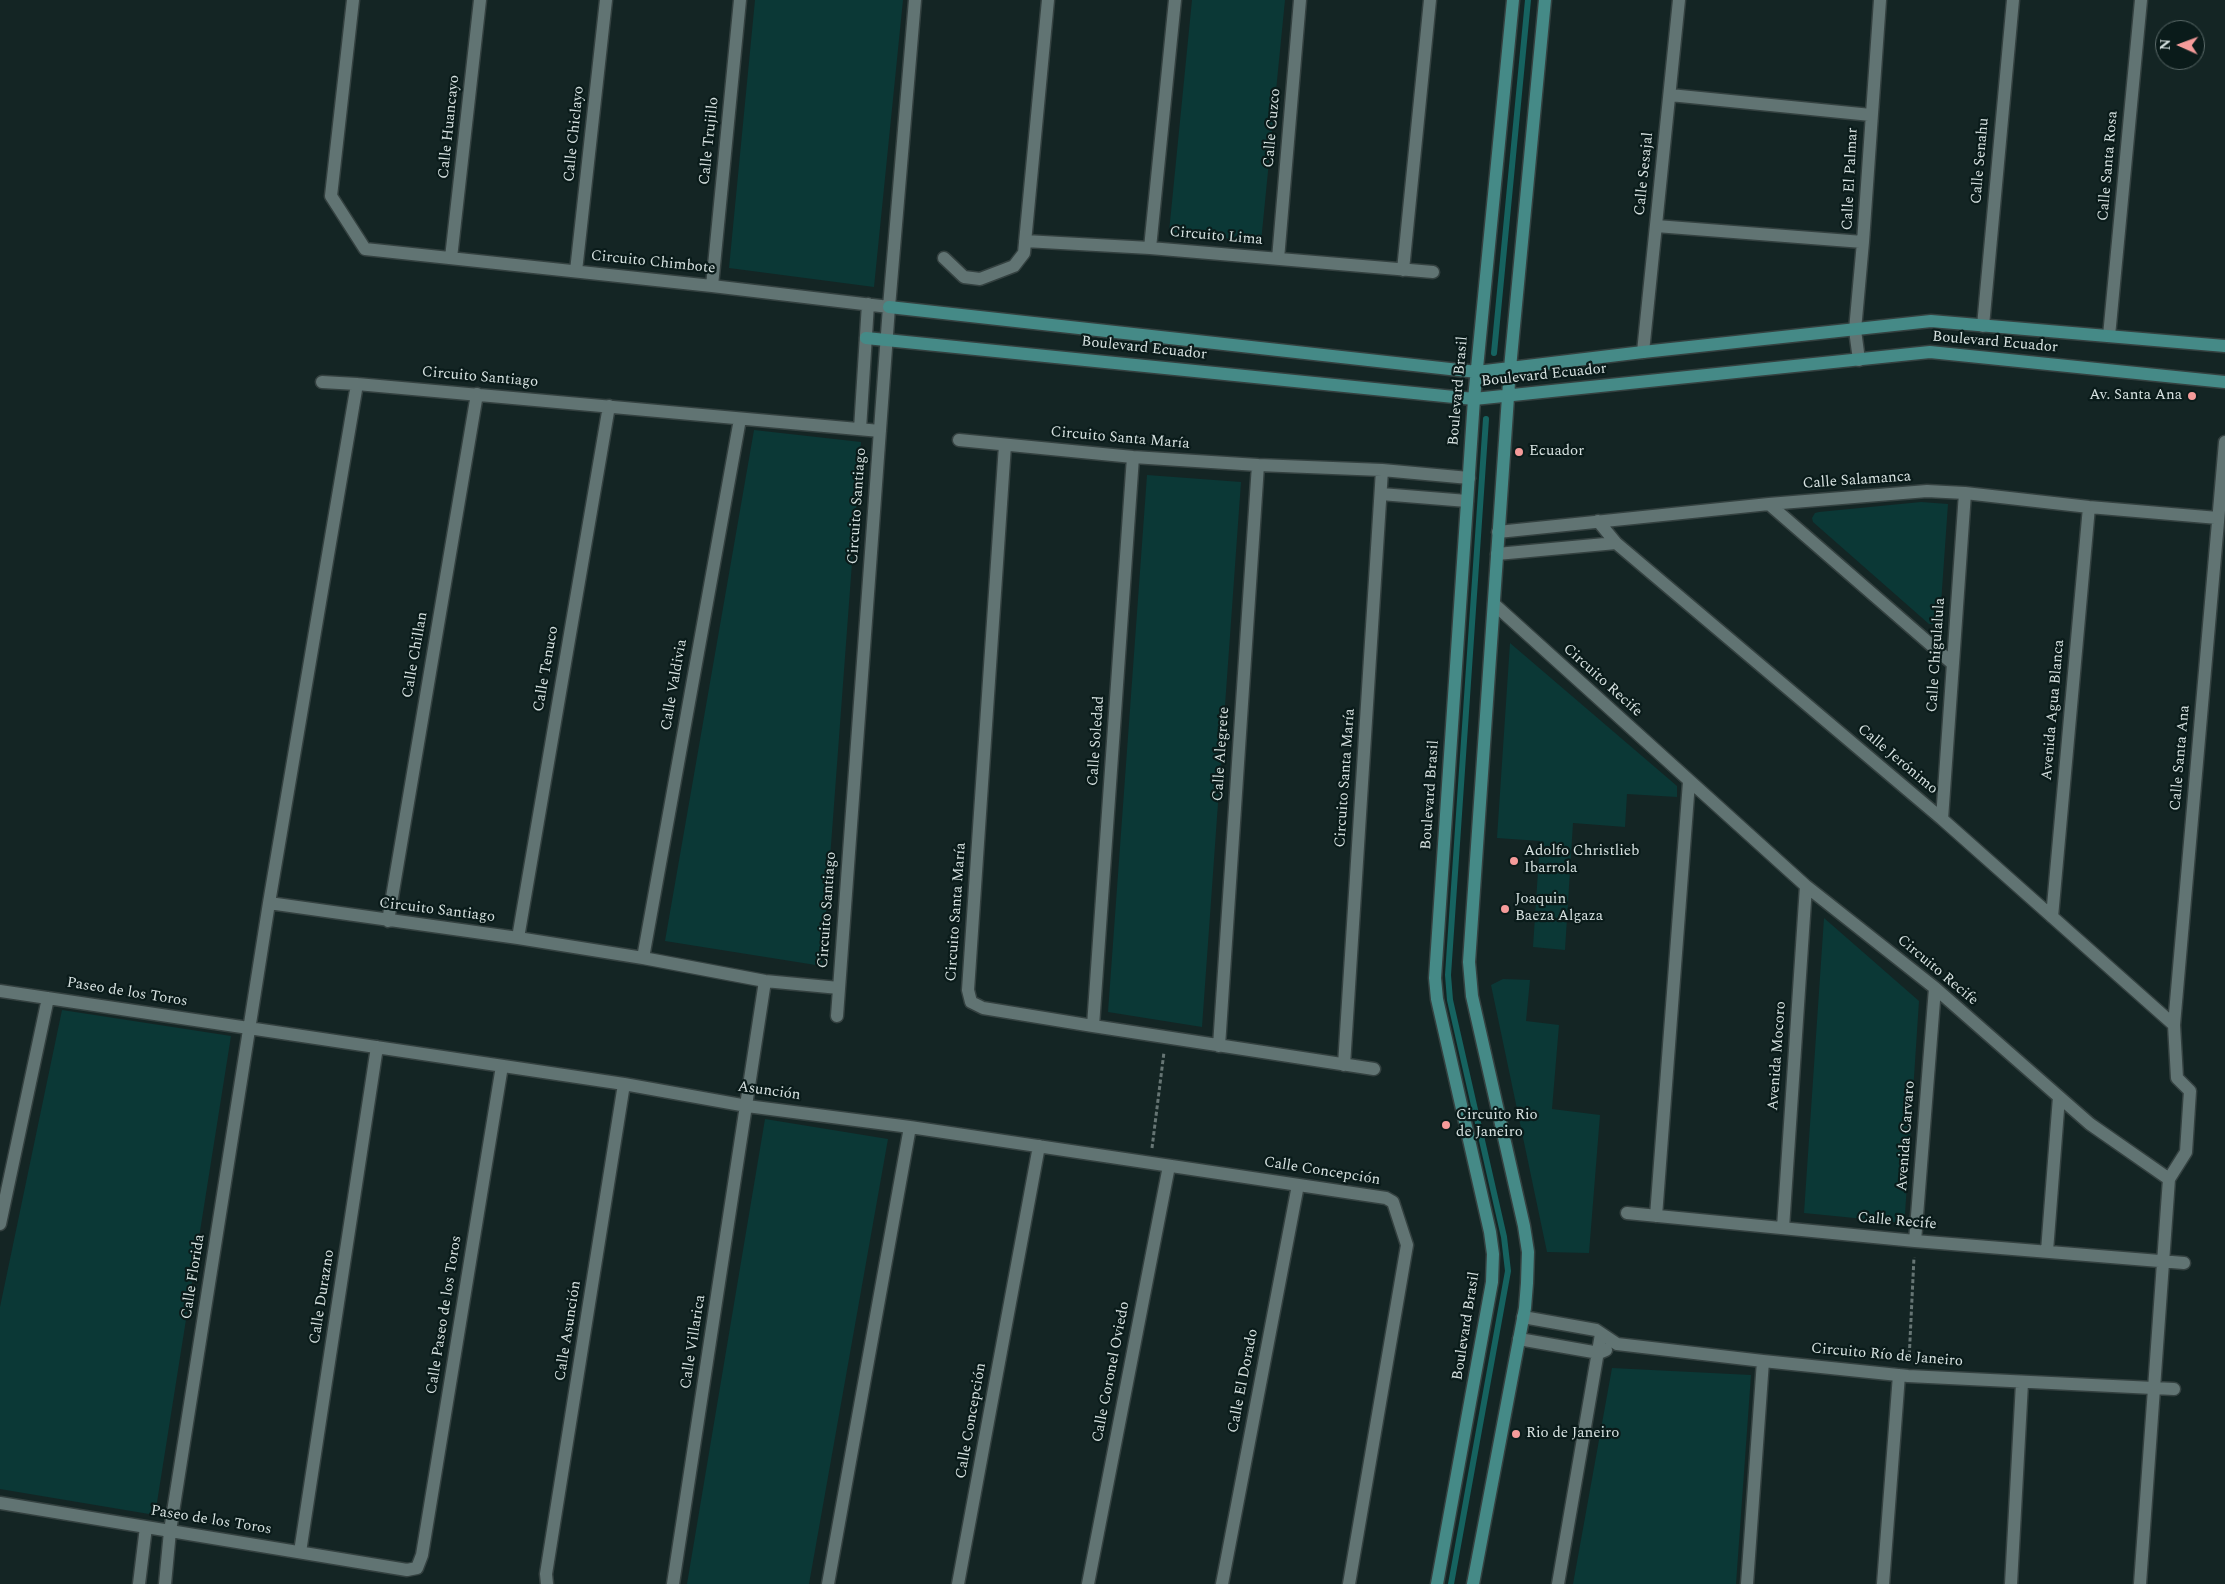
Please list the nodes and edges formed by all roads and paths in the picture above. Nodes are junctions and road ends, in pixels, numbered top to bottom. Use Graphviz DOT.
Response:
graph roads {
  1 [pos="353,0"];
  2 [pos="480,0"];
  3 [pos="606,0"];
  4 [pos="740,0"];
  5 [pos="915,0"];
  6 [pos="1048,0"];
  7 [pos="1176,0"];
  8 [pos="1300,0"];
  9 [pos="1430,0"];
  10 [pos="1513,0"];
  11 [pos="1546,0"];
  12 [pos="1680,0"];
  13 [pos="1880,0"];
  14 [pos="2013,0"];
  15 [pos="2140,0"];
  16 [pos="1670,95"];
  17 [pos="1871,115"];
  18 [pos="1656,226"];
  19 [pos="1026,241"];
  20 [pos="1863,242"];
  21 [pos="1150,248"];
  22 [pos="451,258"];
  23 [pos="944,258"];
  24 [pos="1278,259"];
  25 [pos="1403,270"];
  26 [pos="576,271"];
  27 [pos="1433,272"];
  28 [pos="712,286"];
  29 [pos="868,304"];
  30 [pos="889,308"];
  31 [pos="1982,326"];
  32 [pos="1855,330"];
  33 [pos="2109,336"];
  34 [pos="866,338"];
  35 [pos="887,339"];
  36 [pos="2225,346"];
  37 [pos="1643,352"];
  38 [pos="1859,360"];
  39 [pos="1510,368"];
  40 [pos="1477,372"];
  41 [pos="322,382"];
  42 [pos="2225,382"];
  43 [pos="357,384"];
  44 [pos="477,394"];
  45 [pos="1508,396"];
  46 [pos="1474,400"];
  47 [pos="609,406"];
  48 [pos="740,419"];
  49 [pos="860,430"];
  50 [pos="880,431"];
  51 [pos="959,440"];
  52 [pos="2225,442"];
  53 [pos="1005,445"];
  54 [pos="1133,457"];
  55 [pos="1258,465"];
  56 [pos="1382,470"];
  57 [pos="1469,478"];
  58 [pos="1965,493"];
  59 [pos="1381,494"];
  60 [pos="1467,501"];
  61 [pos="1769,504"];
  62 [pos="2088,507"];
  63 [pos="2218,518"];
  64 [pos="1598,522"];
  65 [pos="1498,532"];
  66 [pos="1616,542"];
  67 [pos="1497,554"];
  68 [pos="1494,604"];
  69 [pos="1952,664"];
  70 [pos="1689,782"];
  71 [pos="1942,819"];
  72 [pos="1806,886"];
  73 [pos="269,903"];
  74 [pos="2052,917"];
  75 [pos="388,921"];
  76 [pos="518,938"];
  77 [pos="643,958"];
  78 [pos="765,980"];
  79 [pos="839,988"];
  80 [pos="1935,988"];
  81 [pos="0,991"];
  82 [pos="48,998"];
  83 [pos="837,1016"];
  84 [pos="1092,1026"];
  85 [pos="2174,1026"];
  86 [pos="250,1028"];
  87 [pos="1165,1037"];
  88 [pos="1219,1046"];
  89 [pos="377,1047"];
  90 [pos="1344,1065"];
  91 [pos="502,1066"];
  92 [pos="1374,1069"];
  93 [pos="624,1084"];
  94 [pos="2059,1097"];
  95 [pos="747,1106"];
  96 [pos="910,1127"];
  97 [pos="1039,1146"];
  98 [pos="1150,1163"];
  99 [pos="1169,1166"];
  100 [pos="2169,1179"];
  101 [pos="1298,1185"];
  102 [pos="1627,1213"];
  103 [pos="1656,1216"];
  104 [pos="0,1224"];
  105 [pos="1783,1228"];
  106 [pos="1915,1241"];
  107 [pos="2047,1251"];
  108 [pos="2163,1261"];
  109 [pos="2184,1263"];
  110 [pos="1523,1317"];
  111 [pos="1601,1334"];
  112 [pos="1519,1339"];
  113 [pos="1617,1344"];
  114 [pos="1599,1354"];
  115 [pos="1763,1361"];
  116 [pos="1903,1376"];
  117 [pos="2022,1383"];
  118 [pos="2155,1388"];
  119 [pos="2174,1389"];
  120 [pos="0,1503"];
  121 [pos="146,1527"];
  122 [pos="170,1531"];
  123 [pos="300,1552"];
  124 [pos="417,1568"];
  125 [pos="139,1584"];
  126 [pos="165,1584"];
  127 [pos="547,1584"];
  128 [pos="673,1584"];
  129 [pos="828,1584"];
  130 [pos="958,1584"];
  131 [pos="1088,1584"];
  132 [pos="1222,1584"];
  133 [pos="1349,1584"];
  134 [pos="1436,1584"];
  135 [pos="1473,1584"];
  136 [pos="1558,1584"];
  137 [pos="1747,1584"];
  138 [pos="1883,1584"];
  139 [pos="2011,1584"];
  140 [pos="2140,1584"];
  1 -- 22 [label="street, Circuito Chimbote"];
  2 -- 22 [label="street, Calle Huancayo"];
  3 -- 26 [label="street, Calle Chiclayo"];
  4 -- 28 [label="street, Calle Trujillo"];
  5 -- 30 [label="street"];
  6 -- 19 [label="street"];
  7 -- 21 [label="street"];
  8 -- 24 [label="street, Calle Cuzco"];
  9 -- 25 [label="street"];
  10 -- 40 [label="main road, Boulevard Brasil"];
  11 -- 39 [label="main road"];
  12 -- 16 [label="street, Calle Sesajal"];
  13 -- 17 [label="street, Calle El Palmar"];
  14 -- 31 [label="street, Calle Senahu"];
  15 -- 33 [label="street, Calle Santa Rosa"];
  16 -- 17 [label="street"];
  16 -- 18 [label="street, Calle Sesajal"];
  17 -- 20 [label="street, Calle El Palmar"];
  18 -- 20 [label="street"];
  18 -- 37 [label="street, Calle Sesajal"];
  19 -- 21 [label="street, Circuito Lima"];
  19 -- 23 [label="street"];
  20 -- 32 [label="street, Calle El Palmar"];
  21 -- 24 [label="street, Circuito Lima"];
  22 -- 26 [label="street, Circuito Chimbote"];
  24 -- 25 [label="street, Circuito Lima"];
  25 -- 27 [label="street, Circuito Lima"];
  26 -- 28 [label="street, Circuito Chimbote"];
  28 -- 29 [label="street, Circuito Chimbote"];
  29 -- 30 [label="street, Circuito Chimbote"];
  29 -- 34 [label="street"];
  30 -- 35 [label="street"];
  30 -- 40 [label="main road, Boulevard Ecuador"];
  31 -- 32 [label="main road, Boulevard Ecuador"];
  31 -- 33 [label="main road, Boulevard Ecuador"];
  32 -- 37 [label="main road, Boulevard Ecuador"];
  32 -- 38 [label="street, Calle El Palmar"];
  33 -- 36 [label="main road, Boulevard Ecuador"];
  34 -- 35 [label="main road, Boulevard Ecuador"];
  34 -- 49 [label="street"];
  35 -- 46 [label="main road, Boulevard Ecuador"];
  35 -- 50 [label="street"];
  37 -- 39 [label="main road, Boulevard Ecuador"];
  38 -- 42 [label="main road, Boulevard Ecuador"];
  38 -- 45 [label="main road, Boulevard Ecuador"];
  39 -- 40 [label="main road, Boulevard Ecuador"];
  39 -- 45 [label="main road"];
  40 -- 46 [label="main road, Boulevard Brasil"];
  41 -- 43 [label="street, Circuito Santiago"];
  43 -- 44 [label="street, Circuito Santiago"];
  43 -- 73 [label="street"];
  44 -- 47 [label="street, Circuito Santiago"];
  44 -- 75 [label="street, Calle Chillan"];
  45 -- 46 [label="main road, Boulevard Ecuador"];
  45 -- 65 [label="main road"];
  46 -- 57 [label="main road, Boulevard Brasil"];
  47 -- 48 [label="street, Circuito Santiago"];
  47 -- 76 [label="street, Calle Tenuco"];
  48 -- 49 [label="street, Circuito Santiago"];
  48 -- 77 [label="street, Calle Valdivia"];
  49 -- 50 [label="street, Circuito Santiago"];
  50 -- 79 [label="street, Circuito Santiago"];
  51 -- 53 [label="street, Circuito Santa María"];
  52 -- 63 [label="street, Calle Santa Ana"];
  53 -- 54 [label="street, Circuito Santa María"];
  53 -- 84 [label="street, Circuito Santa María"];
  54 -- 55 [label="street, Circuito Santa María"];
  54 -- 84 [label="street, Calle Soledad"];
  55 -- 56 [label="street, Circuito Santa María"];
  55 -- 88 [label="street, Calle Alegrete"];
  56 -- 57 [label="street, Circuito Santa María"];
  56 -- 59 [label="street, Circuito Santa María"];
  57 -- 60 [label="main road, Boulevard Brasil"];
  58 -- 61 [label="street, Calle Salamanca"];
  58 -- 62 [label="street, Calle Salamanca"];
  58 -- 69 [label="street, Calle Chigulalula"];
  59 -- 60 [label="street"];
  59 -- 90 [label="street, Circuito Santa María"];
  60 -- 134 [label="main road, Boulevard Brasil"];
  61 -- 64 [label="street, Calle Salamanca"];
  61 -- 69 [label="street"];
  62 -- 63 [label="street, Calle Salamanca"];
  62 -- 74 [label="street, Avenida Agua Blanca"];
  63 -- 85 [label="street, Calle Santa Ana"];
  64 -- 65 [label="street, Calle Salamanca"];
  64 -- 66 [label="street, Calle Jerónimo"];
  65 -- 67 [label="main road"];
  66 -- 67 [label="street"];
  66 -- 71 [label="street, Calle Jerónimo"];
  67 -- 68 [label="main road"];
  68 -- 70 [label="street, Circuito Recife"];
  68 -- 110 [label="main road"];
  69 -- 71 [label="street, Calle Chigulalula"];
  70 -- 72 [label="street, Circuito Recife"];
  70 -- 103 [label="street"];
  71 -- 74 [label="street, Calle Jerónimo"];
  72 -- 80 [label="street, Circuito Recife"];
  72 -- 105 [label="street, Avenida Mocoro"];
  73 -- 75 [label="street, Circuito Santiago"];
  73 -- 86 [label="street"];
  74 -- 85 [label="street, Calle Jerónimo"];
  75 -- 76 [label="street, Circuito Santiago"];
  76 -- 77 [label="street, Circuito Santiago"];
  77 -- 78 [label="street, Circuito Santiago"];
  78 -- 79 [label="street, Circuito Santiago"];
  78 -- 95 [label="street, Calle Villarica"];
  79 -- 83 [label="street, Circuito Santiago"];
  80 -- 94 [label="street, Circuito Recife"];
  80 -- 106 [label="street, Avenida Carvaro"];
  81 -- 82 [label="street, Paseo de los Toros"];
  82 -- 86 [label="street, Paseo de los Toros"];
  82 -- 104 [label="street"];
  84 -- 87 [label="street, Circuito Santa María"];
  85 -- 100 [label="street, Calle Santa Ana"];
  86 -- 89 [label="street"];
  86 -- 122 [label="street, Calle Florida"];
  87 -- 88 [label="street, Circuito Santa María"];
  87 -- 98 [label="path"];
  88 -- 90 [label="street, Circuito Santa María"];
  89 -- 91 [label="street"];
  89 -- 123 [label="street, Calle Durazno"];
  90 -- 92 [label="street, Circuito Santa María"];
  91 -- 93 [label="street"];
  91 -- 124 [label="street, Calle Paseo de los Toros"];
  93 -- 95 [label="street, Asunción"];
  93 -- 127 [label="street, Calle Asunción"];
  94 -- 100 [label="street, Circuito Recife"];
  94 -- 107 [label="street"];
  95 -- 96 [label="street, Asunción"];
  95 -- 128 [label="street, Calle Villarica"];
  96 -- 97 [label="street, Calle Concepción"];
  96 -- 129 [label="street"];
  97 -- 98 [label="street, Calle Concepción"];
  97 -- 130 [label="street, Calle Concepción"];
  98 -- 99 [label="street, Calle Concepción"];
  99 -- 101 [label="street, Calle Concepción"];
  99 -- 131 [label="street, Calle Coronel Oviedo"];
  100 -- 108 [label="street"];
  101 -- 132 [label="street, Calle El Dorado"];
  101 -- 133 [label="street, Calle Concepción"];
  102 -- 103 [label="street, Calle Recife"];
  103 -- 105 [label="street, Calle Recife"];
  105 -- 106 [label="street, Calle Recife"];
  106 -- 107 [label="street, Calle Recife"];
  106 -- 116 [label="path"];
  107 -- 108 [label="street, Calle Recife"];
  108 -- 109 [label="street, Calle Recife"];
  108 -- 118 [label="street"];
  110 -- 111 [label="street, Circuito Río de Janeiro"];
  110 -- 112 [label="main road"];
  111 -- 113 [label="street, Circuito Río de Janeiro"];
  111 -- 114 [label="street"];
  112 -- 114 [label="street"];
  112 -- 135 [label="main road"];
  113 -- 114 [label="street"];
  113 -- 115 [label="street, Circuito Río de Janeiro"];
  114 -- 136 [label="street"];
  115 -- 116 [label="street, Circuito Río de Janeiro"];
  115 -- 137 [label="street"];
  116 -- 117 [label="street, Circuito Río de Janeiro"];
  116 -- 138 [label="street"];
  117 -- 118 [label="street, Circuito Río de Janeiro"];
  117 -- 139 [label="street"];
  118 -- 119 [label="street, Circuito Río de Janeiro"];
  118 -- 140 [label="street"];
  120 -- 121 [label="street, Paseo de los Toros"];
  121 -- 122 [label="street, Paseo de los Toros"];
  121 -- 125 [label="street"];
  122 -- 123 [label="street, Paseo de los Toros"];
  122 -- 126 [label="street, Calle Florida"];
  123 -- 124 [label="street, Paseo de los Toros"];
}
